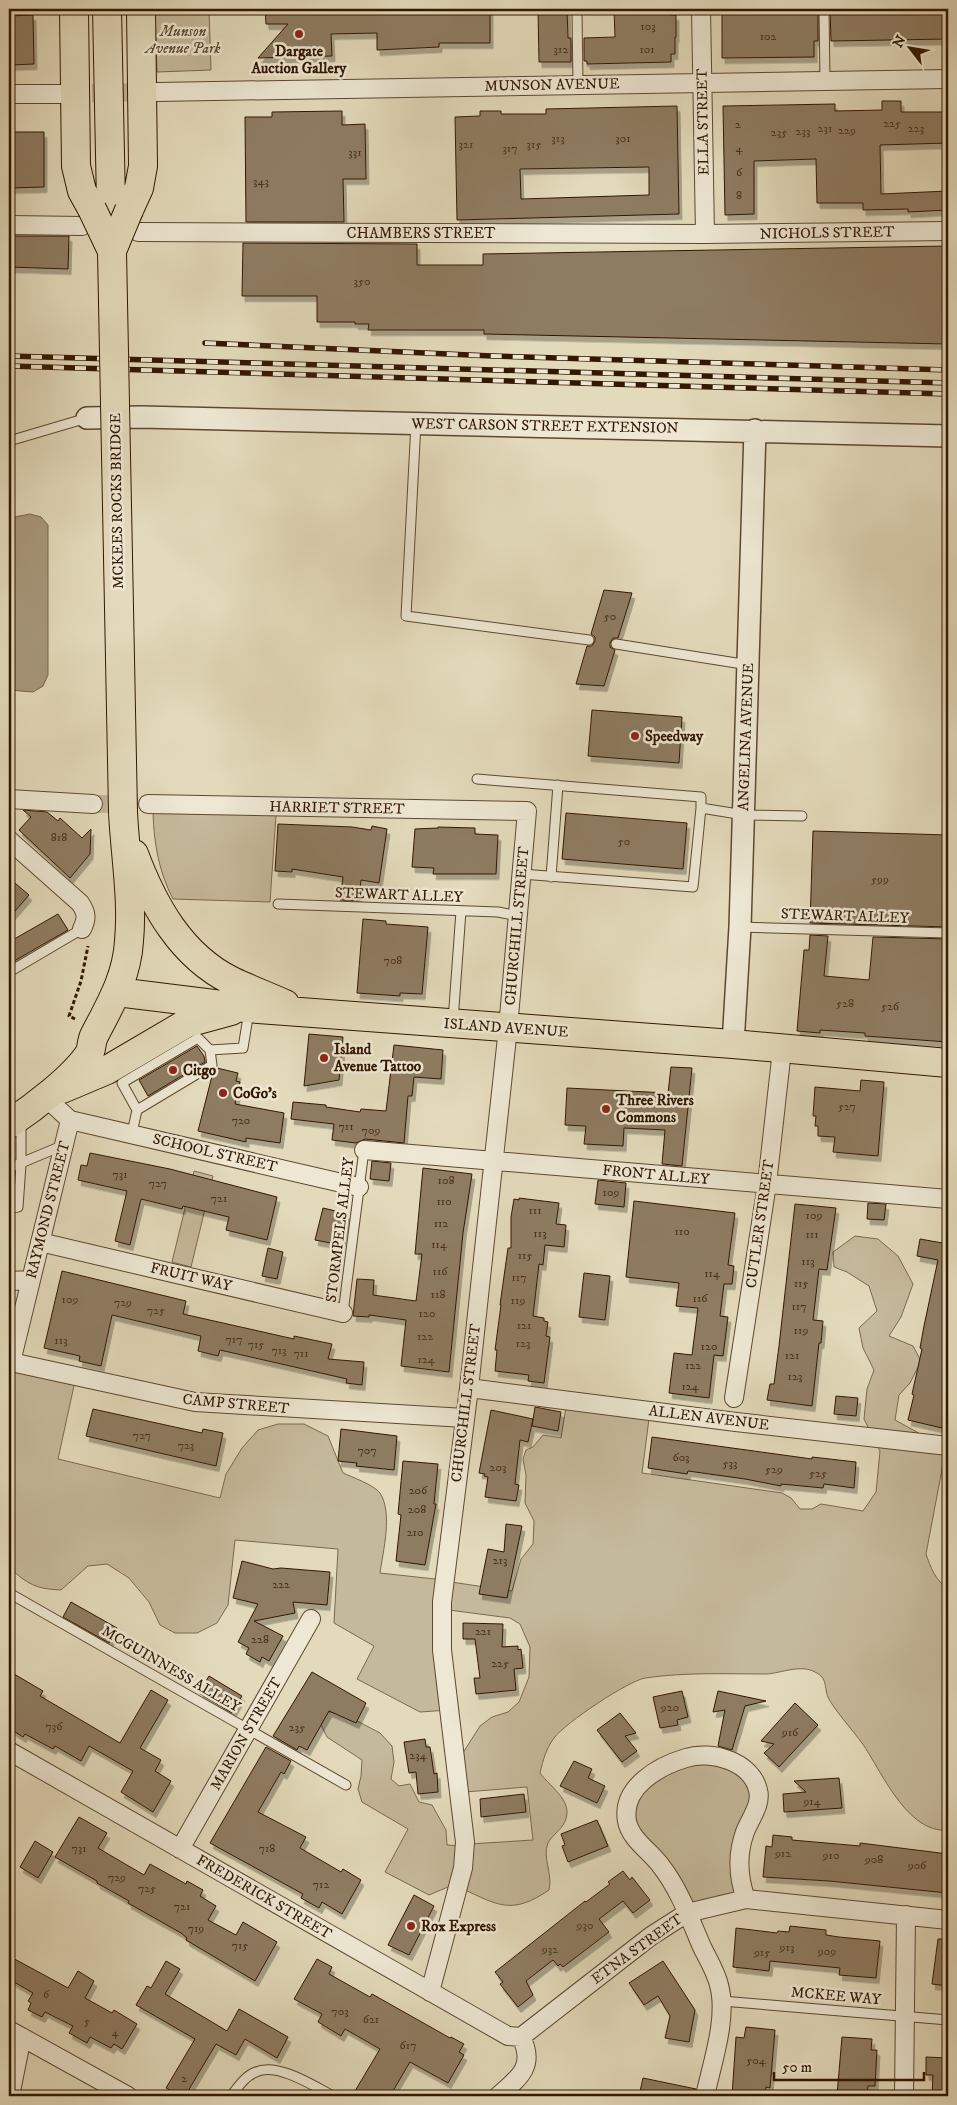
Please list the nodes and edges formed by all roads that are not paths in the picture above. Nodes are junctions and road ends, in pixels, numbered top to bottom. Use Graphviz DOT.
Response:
graph roads {
  1 [pos="74,9"];
  2 [pos="107,9"];
  3 [pos="142,9"];
  4 [pos="577,9"];
  5 [pos="701,9"];
  6 [pos="824,9"];
  7 [pos="948,79"];
  8 [pos="825,81"];
  9 [pos="702,83"];
  10 [pos="578,85"];
  11 [pos="157,92"];
  12 [pos="9,94"];
  13 [pos="61,94"];
  14 [pos="87,218"];
  15 [pos="133,221"];
  16 [pos="9,225"];
  17 [pos="948,230"];
  18 [pos="705,234"];
  19 [pos="111,245"];
  20 [pos="87,418"];
  21 [pos="416,423"];
  22 [pos="755,430"];
  23 [pos="948,436"];
  24 [pos="9,441"];
  25 [pos="589,640"];
  26 [pos="616,644"];
  27 [pos="749,665"];
  28 [pos="477,779"];
  29 [pos="558,784"];
  30 [pos="9,799"];
  31 [pos="93,804"];
  32 [pos="701,808"];
  33 [pos="527,811"];
  34 [pos="132,813"];
  35 [pos="744,815"];
  36 [pos="802,816"];
  37 [pos="9,840"];
  38 [pos="521,874"];
  39 [pos="551,877"];
  40 [pos="278,904"];
  41 [pos="461,911"];
  42 [pos="518,916"];
  43 [pos="740,927"];
  44 [pos="82,929"];
  45 [pos="948,933"];
  46 [pos="9,972"];
  47 [pos="117,992"];
  48 [pos="248,1008"];
  49 [pos="305,1012"];
  50 [pos="453,1024"];
  51 [pos="508,1028"];
  52 [pos="93,1039"];
  53 [pos="734,1044"];
  54 [pos="210,1050"];
  55 [pos="782,1050"];
  56 [pos="948,1063"];
  57 [pos="114,1076"];
  58 [pos="45,1097"];
  59 [pos="138,1110"];
  60 [pos="13,1115"];
  61 [pos="70,1120"];
  62 [pos="132,1133"];
  63 [pos="64,1145"];
  64 [pos="364,1150"];
  65 [pos="494,1161"];
  66 [pos="21,1164"];
  67 [pos="9,1168"];
  68 [pos="767,1184"];
  69 [pos="359,1187"];
  70 [pos="948,1199"];
  71 [pos="9,1209"];
  72 [pos="40,1242"];
  73 [pos="30,1280"];
  74 [pos="9,1281"];
  75 [pos="343,1313"];
  76 [pos="12,1362"];
  77 [pos="469,1388"];
  78 [pos="734,1398"];
  79 [pos="465,1418"];
  80 [pos="948,1446"];
  81 [pos="9,1593"];
  82 [pos="311,1619"];
  83 [pos="249,1729"];
  84 [pos="9,1751"];
  85 [pos="346,1785"];
  86 [pos="180,1849"];
  87 [pos="746,1899"];
  88 [pos="687,1912"];
  89 [pos="906,1915"];
  90 [pos="948,1920"];
  91 [pos="430,1992"];
  92 [pos="722,2001"];
  93 [pos="904,2015"];
  94 [pos="948,2020"];
  95 [pos="15,2033"];
  96 [pos="521,2037"];
  97 [pos="10,2096"];
  98 [pos="128,2096"];
  99 [pos="230,2096"];
  100 [pos="333,2096"];
  101 [pos="498,2096"];
  102 [pos="706,2096"];
  103 [pos="904,2096"];
  1 -- 14 [label="main road"];
  2 -- 19 [label="main road, MCKEES ROCKS BRIDGE"];
  3 -- 15 [label="main road"];
  4 -- 10 [label="lane"];
  5 -- 9 [label="street, ELLA STREET"];
  6 -- 8 [label="lane"];
  7 -- 8 [label="street, MUNSON AVENUE"];
  8 -- 9 [label="street, MUNSON AVENUE"];
  9 -- 10 [label="street, MUNSON AVENUE"];
  9 -- 18 [label="street, ELLA STREET"];
  10 -- 11 [label="street, MUNSON AVENUE"];
  12 -- 13 [label="street"];
  14 -- 16 [label="street"];
  14 -- 19 [label="main road, bridge"];
  15 -- 18 [label="street, CHAMBERS STREET"];
  15 -- 19 [label="main road, bridge"];
  17 -- 18 [label="street, NICHOLS STREET"];
  19 -- 34 [label="main road, MCKEES ROCKS BRIDGE, bridge"];
  20 -- 21 [label="street, WEST CARSON STREET EXTENSION"];
  20 -- 24 [label="lane"];
  21 -- 22 [label="street, WEST CARSON STREET EXTENSION"];
  21 -- 25 [label="lane"];
  22 -- 23 [label="street, WEST CARSON STREET EXTENSION"];
  22 -- 27 [label="street, ANGELINA AVENUE"];
  26 -- 27 [label="lane"];
  27 -- 35 [label="street, ANGELINA AVENUE"];
  28 -- 29 [label="lane"];
  29 -- 32 [label="lane"];
  29 -- 39 [label="lane"];
  30 -- 31 [label="street"];
  32 -- 35 [label="lane"];
  32 -- 39 [label="lane"];
  33 -- 34 [label="street, HARRIET STREET"];
  33 -- 38 [label="street, CHURCHILL STREET"];
  34 -- 47 [label="main road, MCKEES ROCKS BRIDGE"];
  34 -- 49 [label="main road"];
  35 -- 36 [label="lane"];
  35 -- 43 [label="street, ANGELINA AVENUE"];
  37 -- 44 [label="street"];
  38 -- 39 [label="lane"];
  38 -- 42 [label="street, CHURCHILL STREET"];
  40 -- 41 [label="lane, STEWART ALLEY"];
  41 -- 42 [label="lane, STEWART ALLEY"];
  41 -- 50 [label="lane"];
  42 -- 51 [label="street, CHURCHILL STREET"];
  43 -- 45 [label="lane, STEWART ALLEY"];
  43 -- 53 [label="street, ANGELINA AVENUE"];
  44 -- 46 [label="lane"];
  47 -- 48 [label="main road, ISLAND AVENUE"];
  47 -- 52 [label="main road"];
  48 -- 49 [label="main road, ISLAND AVENUE"];
  48 -- 54 [label="lane"];
  48 -- 57 [label="main road"];
  49 -- 50 [label="main road, ISLAND AVENUE"];
  50 -- 51 [label="main road, ISLAND AVENUE"];
  51 -- 53 [label="main road, ISLAND AVENUE"];
  51 -- 65 [label="street, CHURCHILL STREET"];
  52 -- 58 [label="main road"];
  52 -- 60 [label="main road"];
  53 -- 55 [label="main road, ISLAND AVENUE"];
  54 -- 57 [label="lane"];
  54 -- 59 [label="lane"];
  55 -- 56 [label="main road, ISLAND AVENUE"];
  55 -- 68 [label="street, CUTLER STREET"];
  57 -- 58 [label="main road"];
  57 -- 59 [label="lane"];
  58 -- 60 [label="main road"];
  58 -- 61 [label="street, RAYMOND STREET"];
  59 -- 62 [label="lane"];
  60 -- 66 [label="lane"];
  61 -- 62 [label="street, SCHOOL STREET"];
  61 -- 63 [label="street, RAYMOND STREET"];
  62 -- 69 [label="street, SCHOOL STREET"];
  63 -- 66 [label="lane"];
  63 -- 72 [label="street, RAYMOND STREET"];
  64 -- 65 [label="street, FRONT ALLEY"];
  64 -- 69 [label="lane, STORMPELS ALLEY"];
  65 -- 68 [label="street, FRONT ALLEY"];
  65 -- 77 [label="street, CHURCHILL STREET"];
  66 -- 67 [label="lane"];
  66 -- 71 [label="lane"];
  68 -- 70 [label="street, FRONT ALLEY"];
  68 -- 78 [label="street, CUTLER STREET"];
  69 -- 75 [label="lane, STORMPELS ALLEY"];
  72 -- 73 [label="street, RAYMOND STREET"];
  72 -- 75 [label="street, FRUIT WAY"];
  73 -- 74 [label="street"];
  73 -- 76 [label="street, RAYMOND STREET"];
  76 -- 79 [label="street, CAMP STREET"];
  77 -- 79 [label="street, CHURCHILL STREET"];
  77 -- 80 [label="street, ALLEN AVENUE"];
  79 -- 91 [label="street, CHURCHILL STREET"];
  81 -- 83 [label="lane, MCGUINNESS ALLEY"];
  82 -- 83 [label="street, MARION STREET"];
  83 -- 85 [label="lane, MCGUINNESS ALLEY"];
  83 -- 86 [label="street, MARION STREET"];
  84 -- 86 [label="street, FREDERICK STREET"];
  86 -- 91 [label="street, FREDERICK STREET"];
  87 -- 88 [label="street, ETNA STREET"];
  87 -- 88 [label="street"];
  87 -- 89 [label="street, ETNA STREET"];
  88 -- 92 [label="street"];
  88 -- 96 [label="street, ETNA STREET"];
  89 -- 90 [label="street, ETNA STREET"];
  89 -- 93 [label="street"];
  91 -- 96 [label="street, FREDERICK STREET"];
  92 -- 93 [label="lane, MCKEE WAY"];
  92 -- 102 [label="street"];
  93 -- 94 [label="lane, MCKEE WAY"];
  93 -- 103 [label="street"];
  95 -- 97 [label="street"];
  95 -- 98 [label="street"];
  96 -- 101 [label="street"];
  99 -- 100 [label="lane"];
}
